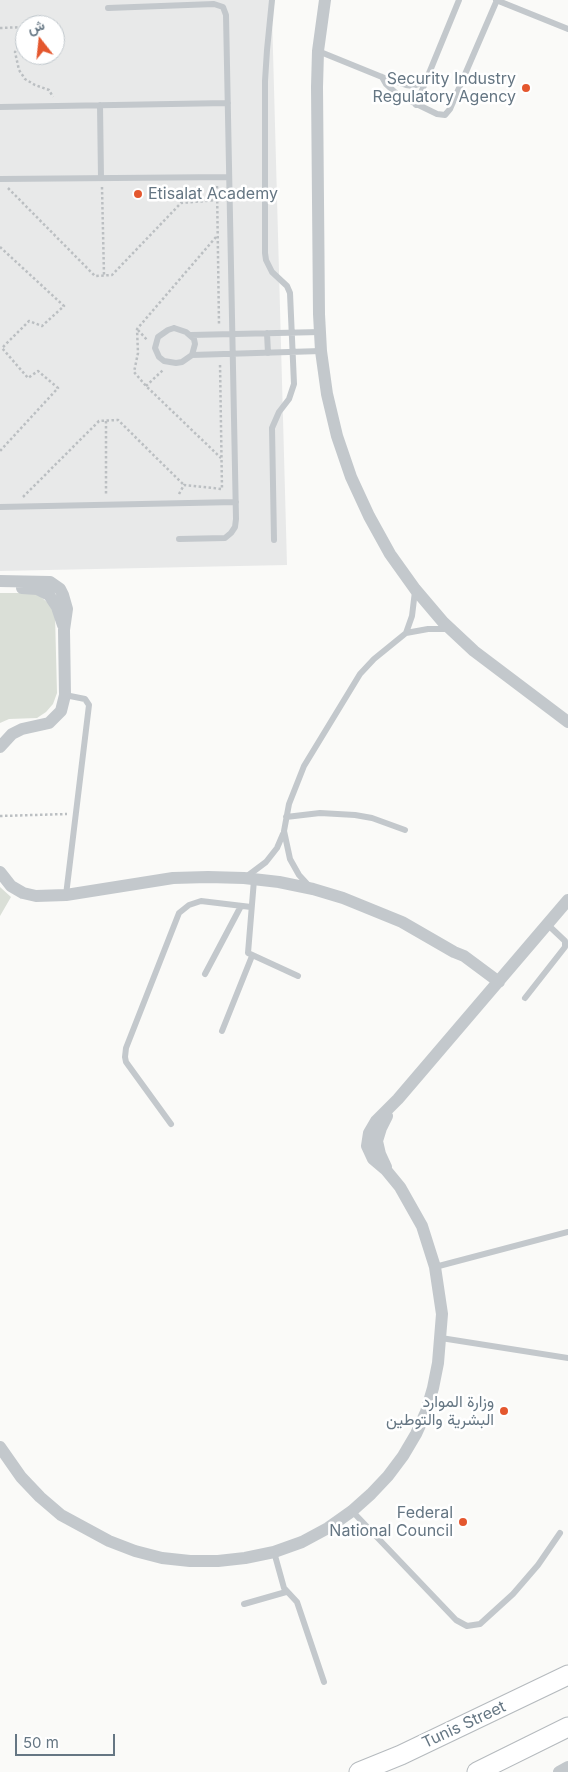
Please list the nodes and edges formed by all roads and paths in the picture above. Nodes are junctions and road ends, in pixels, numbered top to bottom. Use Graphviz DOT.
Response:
graph roads {
  1 [pos="272,0"];
  2 [pos="325,0"];
  3 [pos="458,0"];
  4 [pos="497,0"];
  5 [pos="183,2"];
  6 [pos="108,8"];
  7 [pos="15,27"];
  8 [pos="0,28"];
  9 [pos="568,29"];
  10 [pos="318,51"];
  11 [pos="19,65"];
  12 [pos="382,77"];
  13 [pos="425,82"];
  14 [pos="228,103"];
  15 [pos="100,105"];
  16 [pos="416,105"];
  17 [pos="56,106"];
  18 [pos="0,107"];
  19 [pos="229,177"];
  20 [pos="101,178"];
  21 [pos="0,179"];
  22 [pos="7,187"];
  23 [pos="217,200"];
  24 [pos="217,236"];
  25 [pos="0,247"];
  26 [pos="104,275"];
  27 [pos="292,332"];
  28 [pos="320,332"];
  29 [pos="267,333"];
  30 [pos="232,334"];
  31 [pos="191,335"];
  32 [pos="1,348"];
  33 [pos="321,351"];
  34 [pos="293,352"];
  35 [pos="268,353"];
  36 [pos="233,354"];
  37 [pos="192,355"];
  38 [pos="170,363"];
  39 [pos="146,386"];
  40 [pos="106,421"];
  41 [pos="0,451"];
  42 [pos="222,459"];
  43 [pos="184,485"];
  44 [pos="236,502"];
  45 [pos="106,504"];
  46 [pos="0,507"];
  47 [pos="12,507"];
  48 [pos="179,539"];
  49 [pos="274,540"];
  50 [pos="0,581"];
  51 [pos="14,584"];
  52 [pos="0,588"];
  53 [pos="415,589"];
  54 [pos="451,629"];
  55 [pos="406,634"];
  56 [pos="65,696"];
  57 [pos="568,722"];
  58 [pos="32,727"];
  59 [pos="0,734"];
  60 [pos="0,747"];
  61 [pos="76,813"];
  62 [pos="0,816"];
  63 [pos="286,817"];
  64 [pos="405,830"];
  65 [pos="284,831"];
  66 [pos="0,872"];
  67 [pos="249,879"];
  68 [pos="313,889"];
  69 [pos="66,895"];
  70 [pos="568,900"];
  71 [pos="241,906"];
  72 [pos="251,907"];
  73 [pos="547,924"];
  74 [pos="252,956"];
  75 [pos="205,974"];
  76 [pos="298,976"];
  77 [pos="496,985"];
  78 [pos="525,998"];
  79 [pos="222,1031"];
  80 [pos="171,1124"];
  81 [pos="568,1232"];
  82 [pos="435,1267"];
  83 [pos="441,1338"];
  84 [pos="568,1358"];
  85 [pos="0,1447"];
  86 [pos="352,1511"];
  87 [pos="560,1533"];
  88 [pos="274,1552"];
  89 [pos="286,1592"];
  90 [pos="244,1604"];
  91 [pos="568,1675"];
  92 [pos="324,1682"];
  93 [pos="568,1727"];
  94 [pos="568,1768"];
  95 [pos="359,1772"];
  96 [pos="477,1772"];
  97 [pos="559,1772"];
  1 -- 27 [label="lane"];
  2 -- 10 [label="street"];
  3 -- 13 [label="lane"];
  4 -- 9 [label="lane"];
  4 -- 16 [label="lane"];
  5 -- 6 [label="lane"];
  5 -- 14 [label="lane"];
  7 -- 8 [label="path"];
  10 -- 12 [label="lane"];
  10 -- 28 [label="street"];
  11 -- 17 [label="path"];
  12 -- 13 [label="lane"];
  12 -- 16 [label="lane"];
  13 -- 16 [label="lane"];
  14 -- 15 [label="lane"];
  14 -- 19 [label="lane"];
  15 -- 17 [label="lane"];
  15 -- 20 [label="lane"];
  17 -- 18 [label="lane"];
  19 -- 20 [label="lane"];
  19 -- 30 [label="lane"];
  20 -- 21 [label="lane"];
  20 -- 26 [label="path"];
  22 -- 26 [label="path"];
  23 -- 26 [label="path"];
  24 -- 39 [label="path"];
  25 -- 32 [label="path"];
  27 -- 28 [label="lane"];
  27 -- 29 [label="lane"];
  27 -- 34 [label="lane"];
  28 -- 33 [label="street"];
  29 -- 30 [label="lane"];
  29 -- 35 [label="lane"];
  30 -- 31 [label="lane"];
  30 -- 36 [label="lane"];
  31 -- 37 [label="lane"];
  31 -- 38 [label="lane"];
  32 -- 41 [label="path"];
  33 -- 34 [label="lane"];
  33 -- 53 [label="street"];
  34 -- 35 [label="lane"];
  34 -- 49 [label="lane"];
  35 -- 36 [label="lane"];
  36 -- 37 [label="lane"];
  36 -- 44 [label="lane"];
  37 -- 38 [label="lane"];
  38 -- 39 [label="path"];
  39 -- 42 [label="path"];
  40 -- 43 [label="path"];
  40 -- 45 [label="path"];
  40 -- 47 [label="path"];
  44 -- 45 [label="lane"];
  44 -- 48 [label="lane"];
  45 -- 47 [label="lane"];
  46 -- 47 [label="lane"];
  50 -- 51 [label="street"];
  51 -- 52 [label="street"];
  51 -- 56 [label="street"];
  53 -- 54 [label="street"];
  53 -- 55 [label="lane"];
  54 -- 55 [label="lane"];
  54 -- 57 [label="street"];
  55 -- 63 [label="lane"];
  56 -- 58 [label="street"];
  56 -- 61 [label="lane"];
  58 -- 59 [label="street"];
  58 -- 60 [label="street"];
  61 -- 62 [label="path"];
  61 -- 69 [label="lane"];
  63 -- 64 [label="lane"];
  63 -- 65 [label="lane"];
  65 -- 67 [label="lane"];
  65 -- 68 [label="lane"];
  66 -- 69 [label="street"];
  67 -- 68 [label="street"];
  67 -- 69 [label="street"];
  67 -- 72 [label="lane"];
  68 -- 77 [label="street"];
  70 -- 73 [label="street"];
  71 -- 72 [label="lane"];
  71 -- 75 [label="lane"];
  71 -- 80 [label="lane"];
  72 -- 74 [label="lane"];
  73 -- 77 [label="street"];
  73 -- 78 [label="lane"];
  74 -- 76 [label="lane"];
  74 -- 79 [label="lane"];
  77 -- 82 [label="street"];
  81 -- 82 [label="lane"];
  82 -- 83 [label="street"];
  83 -- 84 [label="lane"];
  83 -- 86 [label="street"];
  85 -- 88 [label="street"];
  86 -- 87 [label="lane"];
  86 -- 88 [label="street"];
  88 -- 89 [label="lane"];
  89 -- 90 [label="lane"];
  89 -- 92 [label="lane"];
  91 -- 95 [label="main road, Tunis Street"];
  93 -- 96 [label="main road"];
  94 -- 97 [label="street"];
}
